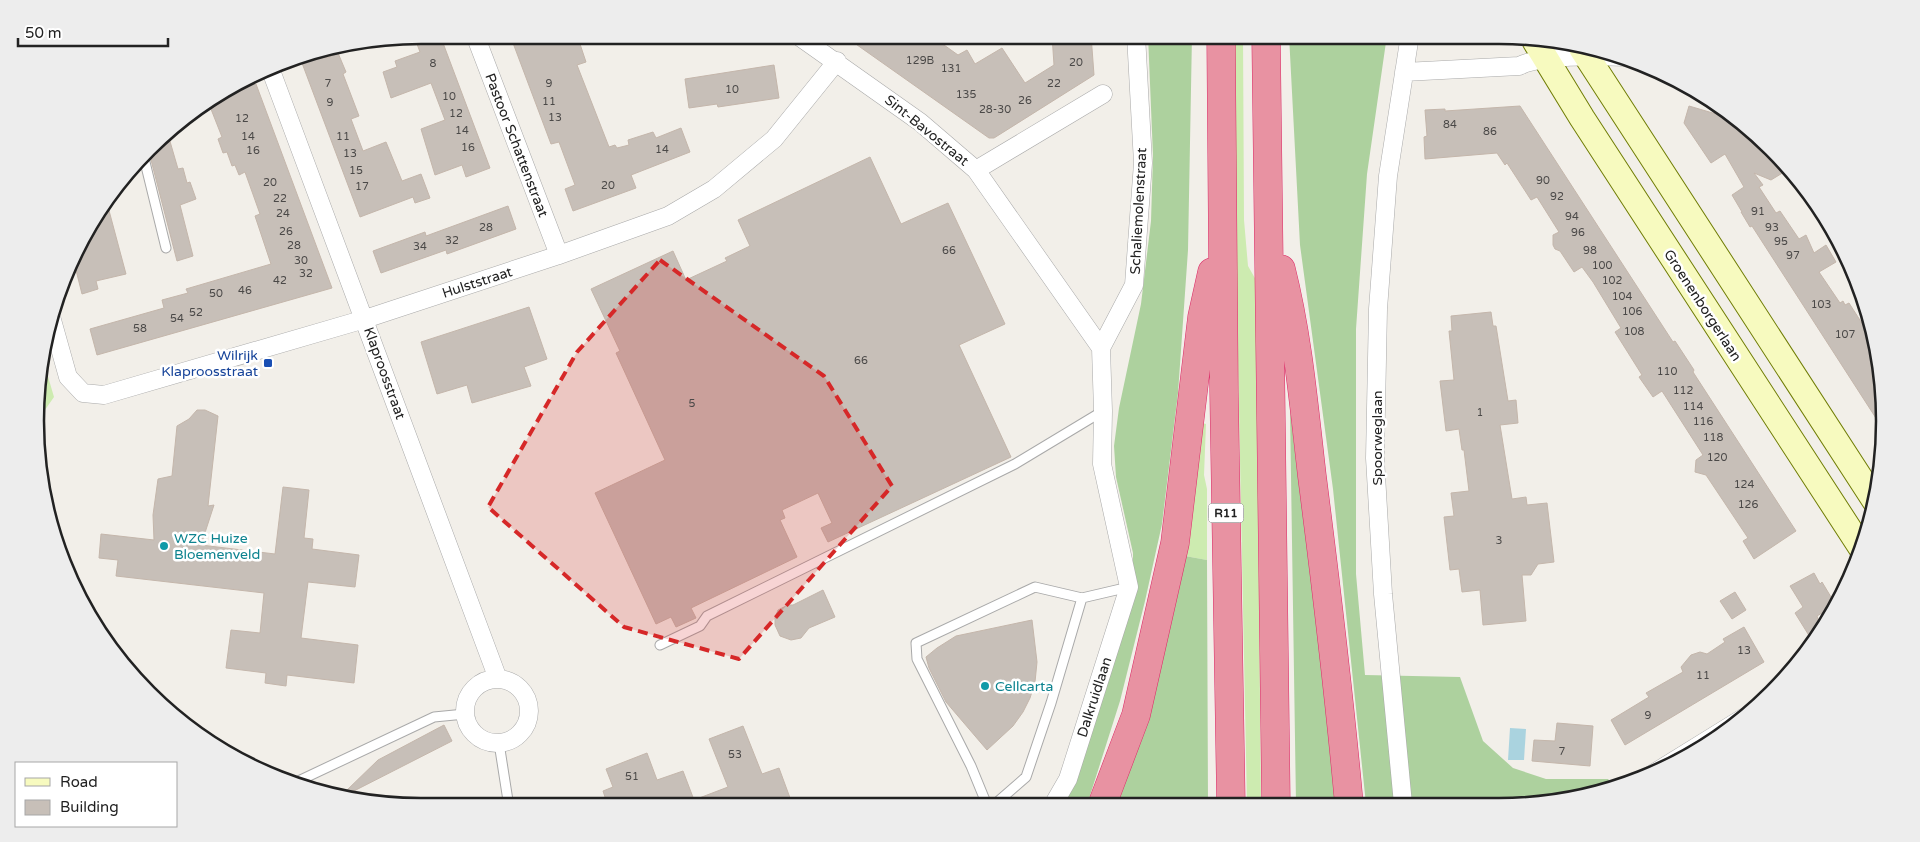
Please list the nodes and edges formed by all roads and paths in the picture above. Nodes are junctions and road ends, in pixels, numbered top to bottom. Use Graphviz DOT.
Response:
graph roads {
  1 [pos="479,44"];
  2 [pos="810,44"];
  3 [pos="1136,44"];
  4 [pos="1221,44"];
  5 [pos="1266,44"];
  6 [pos="1409,44"];
  7 [pos="1541,50"];
  8 [pos="1580,53"];
  9 [pos="1585,54"];
  10 [pos="836,62"];
  11 [pos="1404,72"];
  12 [pos="272,74"];
  13 [pos="1103,94"];
  14 [pos="145,163"];
  15 [pos="976,170"];
  16 [pos="1223,221"];
  17 [pos="1268,222"];
  18 [pos="166,248"];
  19 [pos="559,255"];
  20 [pos="365,319"];
  21 [pos="55,331"];
  22 [pos="1101,348"];
  23 [pos="1103,411"];
  24 [pos="1869,492"];
  25 [pos="1856,540"];
  26 [pos="1129,587"];
  27 [pos="1082,598"];
  28 [pos="660,645"];
  29 [pos="498,679"];
  30 [pos="465,714"];
  31 [pos="499,743"];
  32 [pos="303,779"];
  33 [pos="508,798"];
  34 [pos="984,798"];
  35 [pos="1002,798"];
  36 [pos="1057,798"];
  37 [pos="1105,798"];
  38 [pos="1231,798"];
  39 [pos="1276,798"];
  40 [pos="1348,798"];
  41 [pos="1402,798"];
  1 -- 19 [label="street, Pastoor Schattenstraat"];
  2 -- 10 [label="street, Sint-Bavostraat"];
  3 -- 22 [label="street, Schaliemolenstraat"];
  4 -- 16 [label="highway, R11"];
  5 -- 17 [label="highway"];
  6 -- 11 [label="street, Spoorweglaan"];
  7 -- 8 [label="street"];
  7 -- 11 [label="street"];
  7 -- 25 [label="street, Groenenborgerlaan"];
  9 -- 24 [label="street"];
  10 -- 15 [label="street, Sint-Bavostraat"];
  10 -- 19 [label="street, Hulststraat"];
  11 -- 41 [label="street, Spoorweglaan"];
  12 -- 20 [label="street, Klaproosstraat"];
  13 -- 15 [label="street"];
  14 -- 18 [label="lane"];
  15 -- 22 [label="street, Sint-Bavostraat"];
  16 -- 37 [label="highway"];
  16 -- 38 [label="highway, R11"];
  17 -- 39 [label="highway"];
  17 -- 40 [label="highway"];
  19 -- 20 [label="street, Hulststraat"];
  20 -- 21 [label="street, Hulststraat"];
  20 -- 29 [label="street, Klaproosstraat"];
  22 -- 23 [label="street, Schaliemolenstraat"];
  23 -- 26 [label="street, Schaliemolenstraat"];
  23 -- 28 [label="lane"];
  26 -- 27 [label="lane"];
  26 -- 36 [label="street, Dalkruidlaan"];
  27 -- 34 [label="lane"];
  27 -- 35 [label="lane"];
  29 -- 30 [label="street"];
  29 -- 31 [label="street"];
  30 -- 31 [label="street"];
  30 -- 32 [label="lane"];
  31 -- 33 [label="lane"];
}
